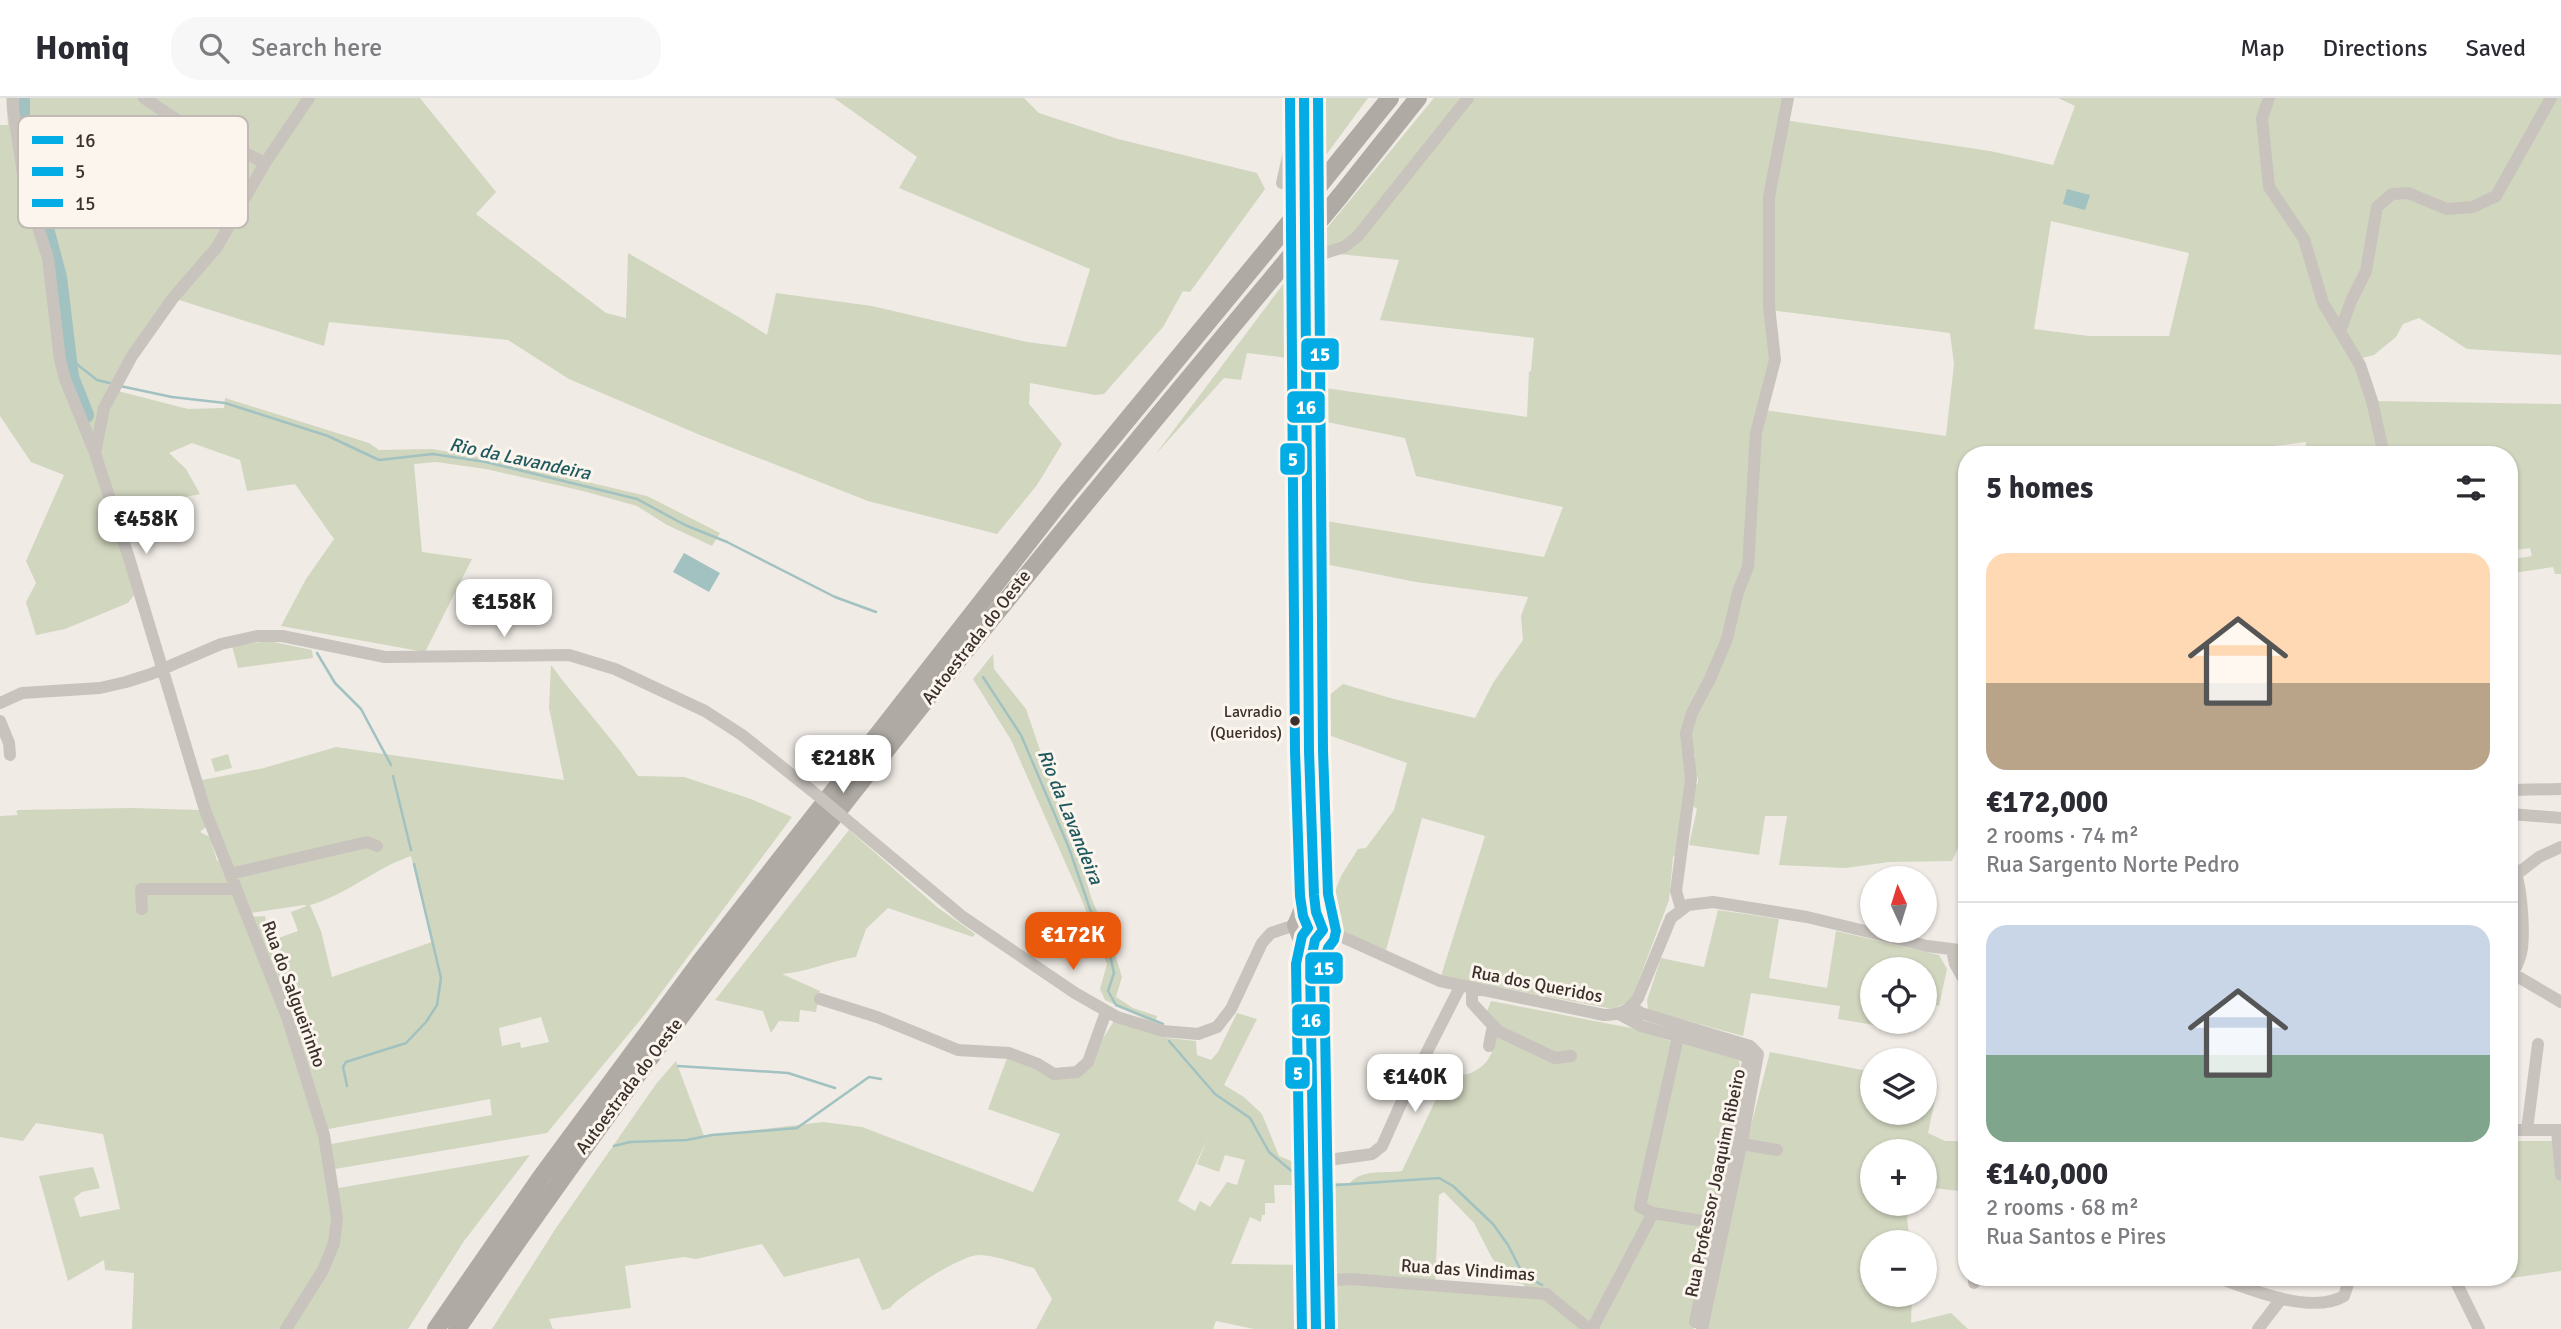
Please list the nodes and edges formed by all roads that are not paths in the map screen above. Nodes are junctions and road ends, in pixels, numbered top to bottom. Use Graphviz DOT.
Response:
graph roads {
  1 [pos="13,98"];
  2 [pos="144,98"];
  3 [pos="309,98"];
  4 [pos="1390,98"];
  5 [pos="1418,98"];
  6 [pos="1468,98"];
  7 [pos="1788,98"];
  8 [pos="2269,98"];
  9 [pos="2551,98"];
  10 [pos="1304,102"];
  11 [pos="171,116"];
  12 [pos="18,141"];
  13 [pos="248,154"];
  14 [pos="265,163"];
  15 [pos="1282,183"];
  16 [pos="248,193"];
  17 [pos="38,228"];
  18 [pos="228,228"];
  19 [pos="1306,259"];
  20 [pos="2340,331"];
  21 [pos="2382,446"];
  22 [pos="95,453"];
  23 [pos="163,669"];
  24 [pos="0,703"];
  25 [pos="0,721"];
  26 [pos="10,754"];
  27 [pos="2561,789"];
  28 [pos="2518,790"];
  29 [pos="2518,815"];
  30 [pos="2561,818"];
  31 [pos="377,846"];
  32 [pos="2561,847"];
  33 [pos="2518,866"];
  34 [pos="230,874"];
  35 [pos="236,889"];
  36 [pos="1681,908"];
  37 [pos="142,909"];
  38 [pos="2518,914"];
  39 [pos="1309,929"];
  40 [pos="1958,951"];
  41 [pos="2518,958"];
  42 [pos="2518,977"];
  43 [pos="1466,988"];
  44 [pos="820,999"];
  45 [pos="2561,1002"];
  46 [pos="1632,1007"];
  47 [pos="1106,1012"];
  48 [pos="1619,1014"];
  49 [pos="1493,1025"];
  50 [pos="1679,1032"];
  51 [pos="1702,1038"];
  52 [pos="2538,1044"];
  53 [pos="1489,1046"];
  54 [pos="1571,1056"];
  55 [pos="2518,1130"];
  56 [pos="2527,1130"];
  57 [pos="2559,1130"];
  58 [pos="1742,1144"];
  59 [pos="1777,1150"];
  60 [pos="1314,1162"];
  61 [pos="2561,1175"];
  62 [pos="1653,1213"];
  63 [pos="1715,1223"];
  64 [pos="1315,1281"];
  65 [pos="2243,1286"];
  66 [pos="2347,1286"];
  67 [pos="2458,1286"];
  68 [pos="2281,1299"];
  69 [pos="1315,1304"];
  70 [pos="286,1329"];
  71 [pos="436,1329"];
  72 [pos="457,1329"];
  73 [pos="1316,1329"];
  74 [pos="1326,1329"];
  75 [pos="1591,1329"];
  76 [pos="1694,1329"];
  77 [pos="1702,1329"];
  78 [pos="2258,1329"];
  79 [pos="2479,1329"];
  1 -- 12 [label="street, Rua do Salgueirinho"];
  2 -- 11 [label="street"];
  3 -- 14 [label="street"];
  4 -- 71 [label="highway, Autoestrada do Oeste, bridge"];
  5 -- 72 [label="highway, Autoestrada do Oeste, bridge"];
  6 -- 19 [label="street"];
  7 -- 36 [label="street"];
  8 -- 20 [label="street"];
  9 -- 20 [label="street"];
  10 -- 15 [label="street"];
  10 -- 19 [label="main road"];
  13 -- 14 [label="street"];
  14 -- 16 [label="street"];
  17 -- 22 [label="street, Rua do Salgueirinho"];
  18 -- 22 [label="street"];
  19 -- 39 [label="main road"];
  20 -- 21 [label="street"];
  22 -- 23 [label="street, Rua do Salgueirinho"];
  23 -- 24 [label="street"];
  23 -- 34 [label="street, Rua do Salgueirinho"];
  23 -- 47 [label="street, bridge"];
  25 -- 26 [label="street"];
  27 -- 28 [label="street"];
  29 -- 30 [label="street"];
  31 -- 34 [label="street"];
  32 -- 33 [label="street"];
  34 -- 35 [label="street, Rua do Salgueirinho"];
  35 -- 37 [label="street"];
  35 -- 70 [label="street, Rua do Salgueirinho"];
  36 -- 40 [label="street"];
  36 -- 46 [label="street"];
  38 -- 41 [label="street"];
  39 -- 43 [label="street, Rua dos Queridos"];
  39 -- 47 [label="street, Rua dos Queridos"];
  39 -- 60 [label="main road"];
  42 -- 45 [label="street"];
  43 -- 48 [label="street, Rua dos Queridos"];
  43 -- 49 [label="street"];
  43 -- 60 [label="street"];
  44 -- 47 [label="street"];
  46 -- 48 [label="street, Rua dos Queridos"];
  46 -- 50 [label="street, Rua Professor Joaquim Ribeiro"];
  48 -- 50 [label="street, Rua Professor Joaquim Ribeiro"];
  49 -- 53 [label="street"];
  49 -- 54 [label="street"];
  50 -- 51 [label="street, Rua Professor Joaquim Ribeiro"];
  50 -- 62 [label="street"];
  51 -- 58 [label="street, Rua Professor Joaquim Ribeiro"];
  51 -- 63 [label="street, Rua Professor Joaquim Ribeiro"];
  52 -- 56 [label="street"];
  55 -- 56 [label="street"];
  56 -- 57 [label="street"];
  57 -- 61 [label="street"];
  58 -- 59 [label="street"];
  58 -- 77 [label="street, Rua Professor Joaquim Ribeiro"];
  60 -- 64 [label="main road"];
  62 -- 63 [label="street"];
  62 -- 75 [label="street"];
  63 -- 76 [label="street, Rua Professor Joaquim Ribeiro"];
  64 -- 69 [label="main road"];
  64 -- 75 [label="street, Rua das Vindimas"];
  65 -- 68 [label="street"];
  66 -- 68 [label="street"];
  67 -- 79 [label="street"];
  68 -- 78 [label="street"];
  69 -- 73 [label="main road"];
  69 -- 74 [label="street"];
}
